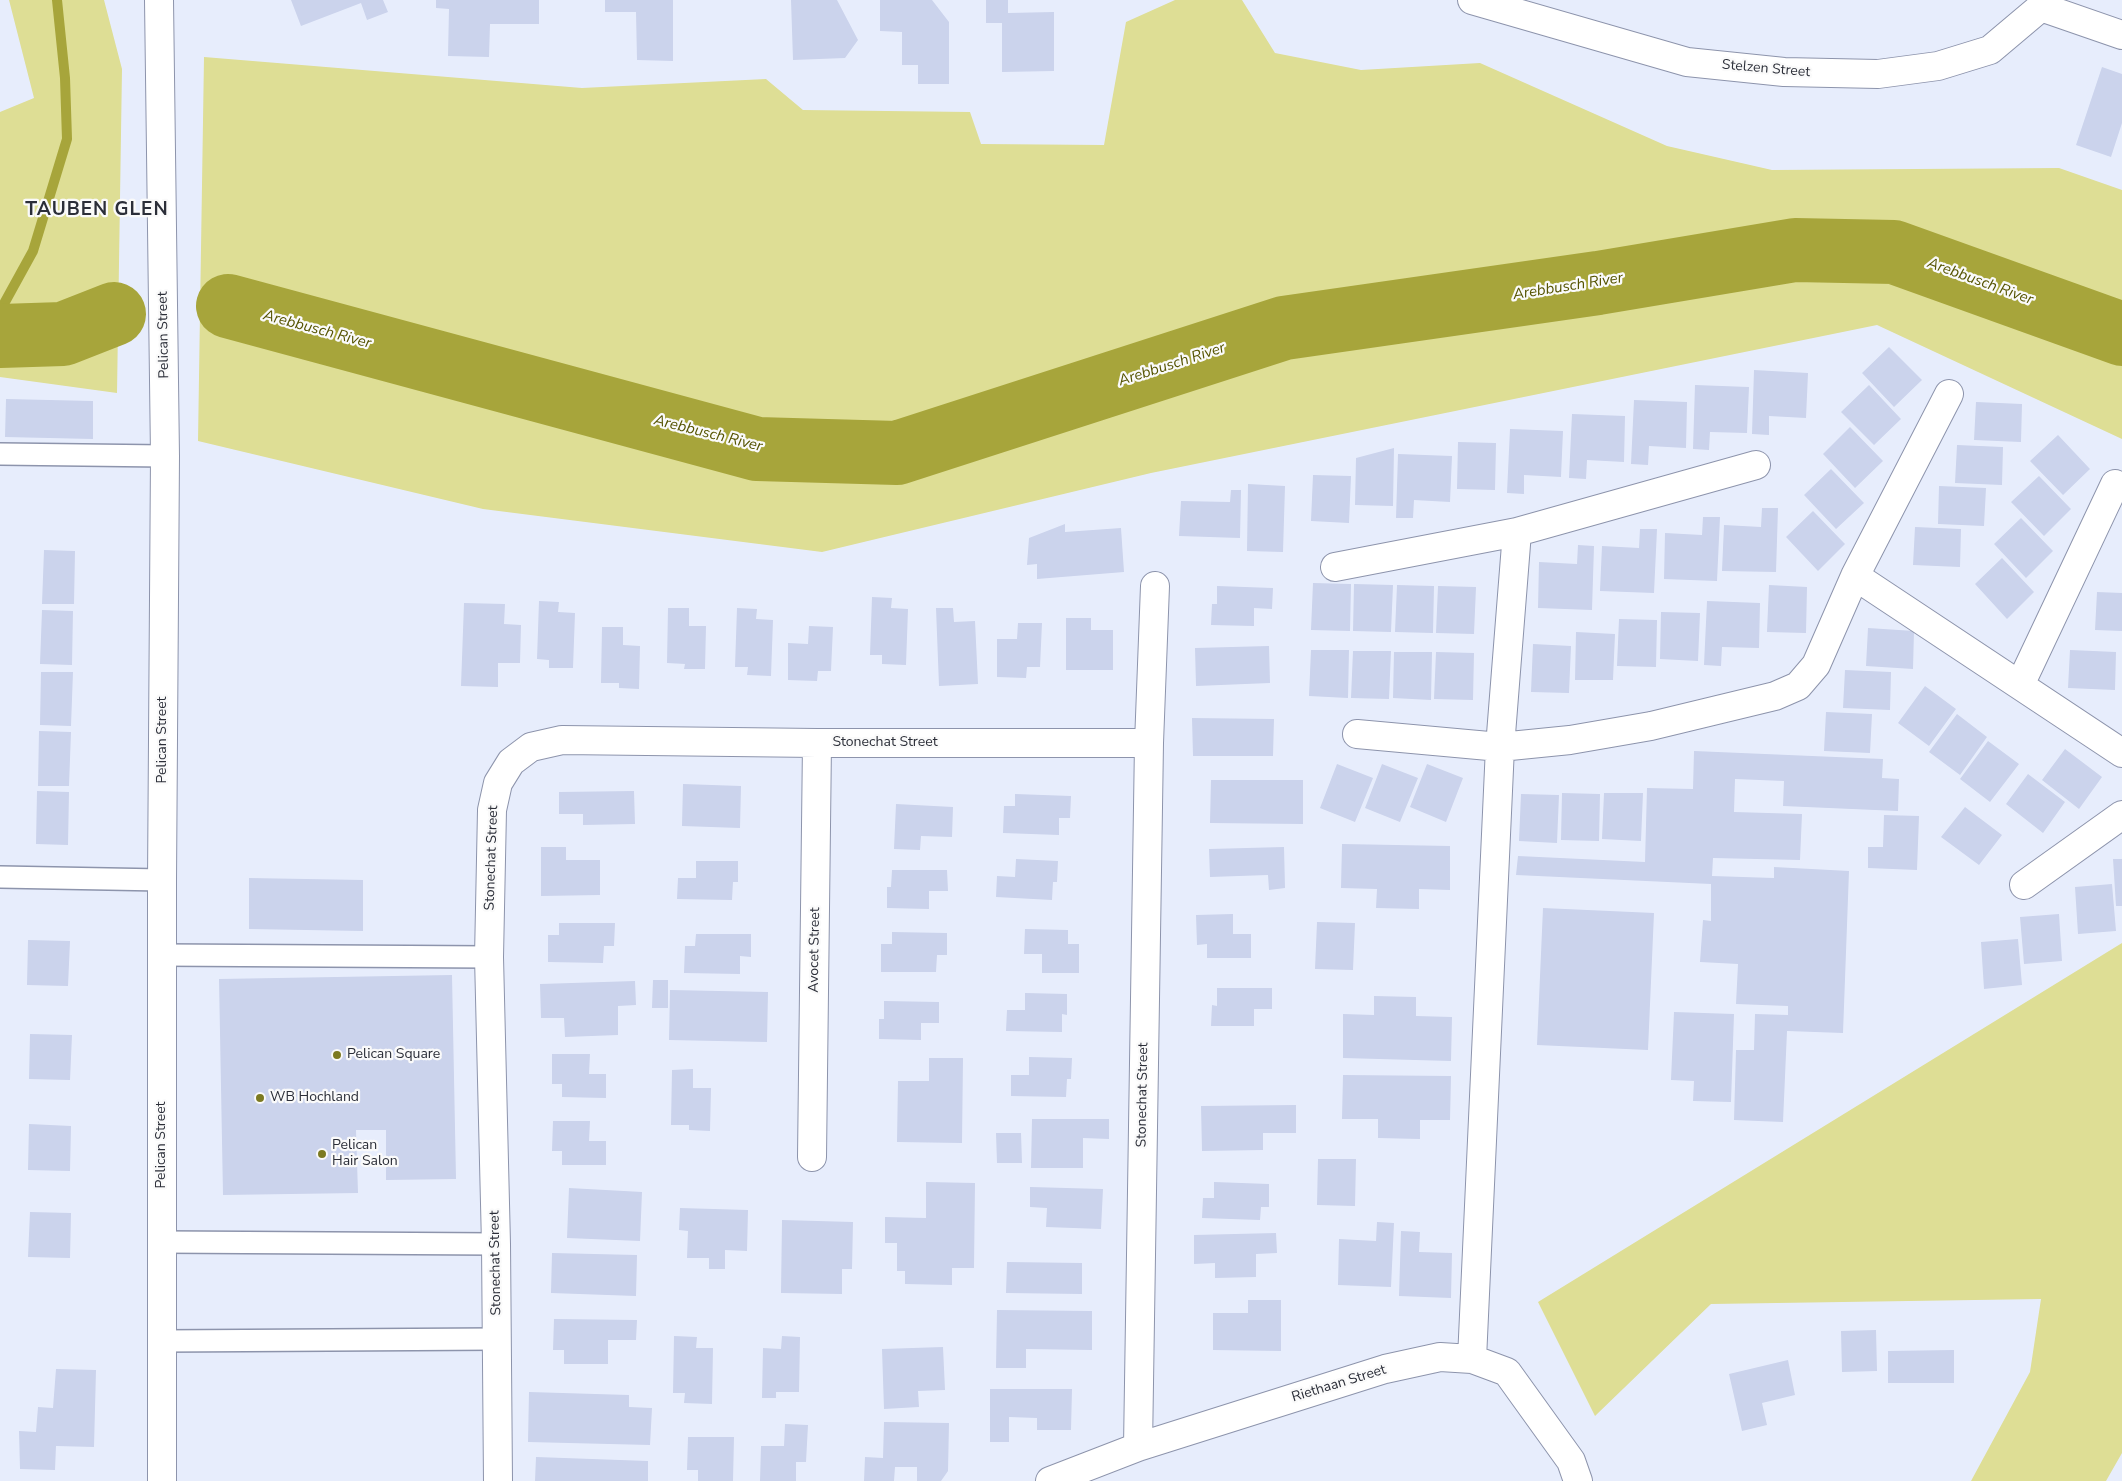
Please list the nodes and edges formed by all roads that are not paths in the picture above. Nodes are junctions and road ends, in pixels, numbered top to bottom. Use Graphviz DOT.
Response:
graph roads {
  1 [pos="159,0"];
  2 [pos="1472,0"];
  3 [pos="2043,4"];
  4 [pos="2122,36"];
  5 [pos="1948,394"];
  6 [pos="0,454"];
  7 [pos="165,456"];
  8 [pos="1756,465"];
  9 [pos="2114,484"];
  10 [pos="1516,532"];
  11 [pos="1335,567"];
  12 [pos="1855,576"];
  13 [pos="1155,586"];
  14 [pos="2020,685"];
  15 [pos="1357,734"];
  16 [pos="818,743"];
  17 [pos="1149,744"];
  18 [pos="1500,746"];
  19 [pos="2122,753"];
  20 [pos="2122,815"];
  21 [pos="0,876"];
  22 [pos="162,880"];
  23 [pos="2024,885"];
  24 [pos="162,955"];
  25 [pos="489,957"];
  26 [pos="812,1157"];
  27 [pos="162,1242"];
  28 [pos="496,1244"];
  29 [pos="497,1339"];
  30 [pos="162,1341"];
  31 [pos="1472,1359"];
  32 [pos="1138,1447"];
  33 [pos="162,1481"];
  34 [pos="498,1481"];
  35 [pos="1050,1481"];
  36 [pos="1578,1481"];
  1 -- 7 [label="street, Pelican Street"];
  2 -- 3 [label="street, Stelzen Street"];
  3 -- 4 [label="street"];
  5 -- 12 [label="street"];
  6 -- 7 [label="lane"];
  7 -- 22 [label="street, Pelican Street"];
  8 -- 10 [label="street"];
  9 -- 14 [label="street"];
  10 -- 11 [label="street"];
  10 -- 18 [label="street"];
  12 -- 14 [label="street"];
  12 -- 18 [label="street"];
  13 -- 17 [label="street, Stonechat Street"];
  14 -- 19 [label="street"];
  15 -- 18 [label="street"];
  16 -- 17 [label="street, Stonechat Street"];
  16 -- 25 [label="street, Stonechat Street"];
  16 -- 26 [label="street, Avocet Street"];
  17 -- 32 [label="street, Stonechat Street"];
  18 -- 31 [label="street"];
  20 -- 23 [label="street"];
  21 -- 22 [label="lane"];
  22 -- 24 [label="street, Pelican Street"];
  24 -- 25 [label="lane"];
  24 -- 27 [label="street, Pelican Street"];
  25 -- 28 [label="street, Stonechat Street"];
  27 -- 28 [label="lane"];
  27 -- 30 [label="street, Pelican Street"];
  28 -- 29 [label="street, Stonechat Street"];
  29 -- 30 [label="lane"];
  29 -- 34 [label="street, Stonechat Street"];
  30 -- 33 [label="street, Pelican Street"];
  31 -- 32 [label="street, Riethaan Street"];
  31 -- 36 [label="street, Riethaan Street"];
  32 -- 35 [label="street, Riethaan Street"];
}
